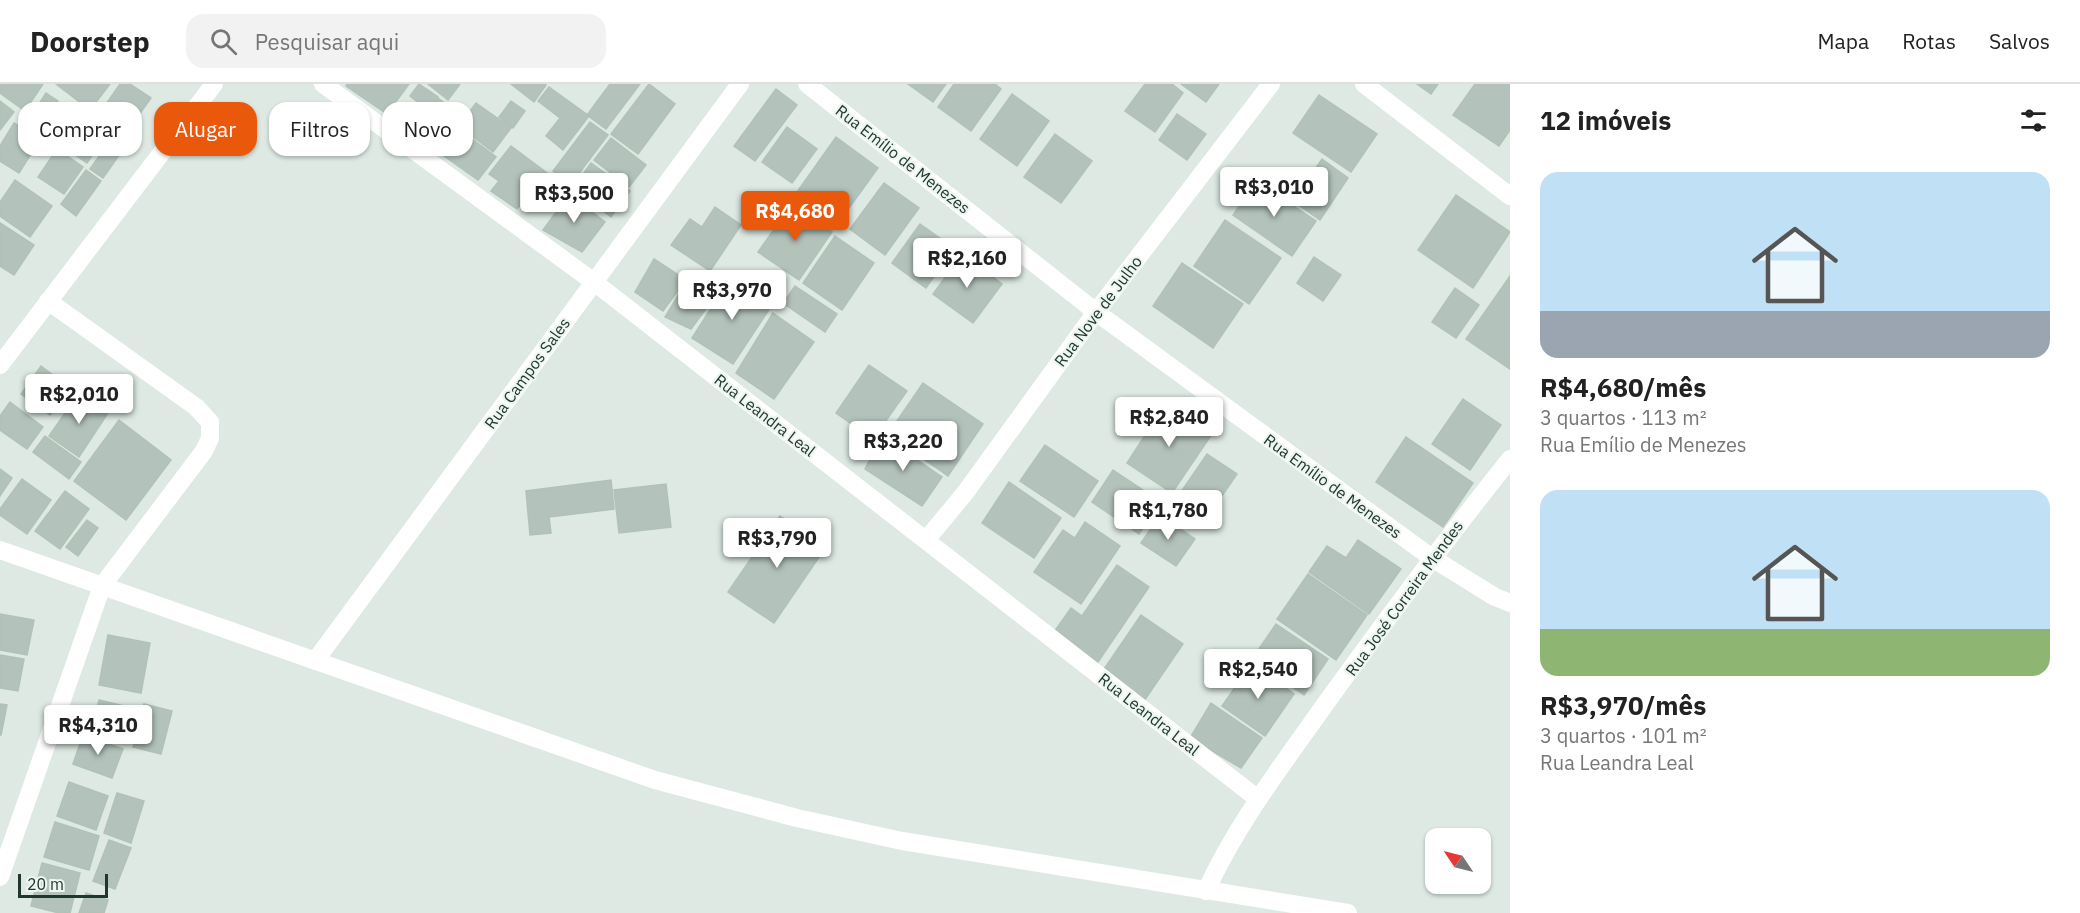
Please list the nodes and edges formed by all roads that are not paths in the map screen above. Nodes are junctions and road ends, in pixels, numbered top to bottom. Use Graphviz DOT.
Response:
graph roads {
  1 [pos="214,84"];
  2 [pos="323,84"];
  3 [pos="740,84"];
  4 [pos="807,84"];
  5 [pos="1271,84"];
  6 [pos="1364,84"];
  7 [pos="1510,196"];
  8 [pos="594,282"];
  9 [pos="48,301"];
  10 [pos="1096,312"];
  11 [pos="0,365"];
  12 [pos="1510,459"];
  13 [pos="926,540"];
  14 [pos="0,550"];
  15 [pos="1431,558"];
  16 [pos="102,586"];
  17 [pos="1510,603"];
  18 [pos="315,661"];
  19 [pos="1258,799"];
  20 [pos="0,877"];
  21 [pos="1206,891"];
  22 [pos="1348,913"];
  1 -- 9 [label="street"];
  2 -- 8 [label="street, Rua Leandra Leal"];
  3 -- 8 [label="street, Rua Campos Sales"];
  4 -- 10 [label="street, Rua Emílio de Menezes"];
  5 -- 10 [label="street, Rua Nove de Julho"];
  6 -- 7 [label="street"];
  8 -- 13 [label="street, Rua Leandra Leal"];
  8 -- 18 [label="street, Rua Campos Sales"];
  9 -- 11 [label="street"];
  9 -- 16 [label="street"];
  10 -- 13 [label="street, Rua Nove de Julho"];
  10 -- 15 [label="street, Rua Emílio de Menezes"];
  12 -- 15 [label="street, Rua José Correira Mendes"];
  13 -- 19 [label="street, Rua Leandra Leal"];
  14 -- 16 [label="street"];
  15 -- 17 [label="street, Rua Emílio de Menezes"];
  15 -- 19 [label="street, Rua José Correira Mendes"];
  16 -- 18 [label="street"];
  16 -- 20 [label="street"];
  18 -- 21 [label="street"];
  19 -- 21 [label="street, Rua José Correira Mendes"];
  21 -- 22 [label="street"];
}
